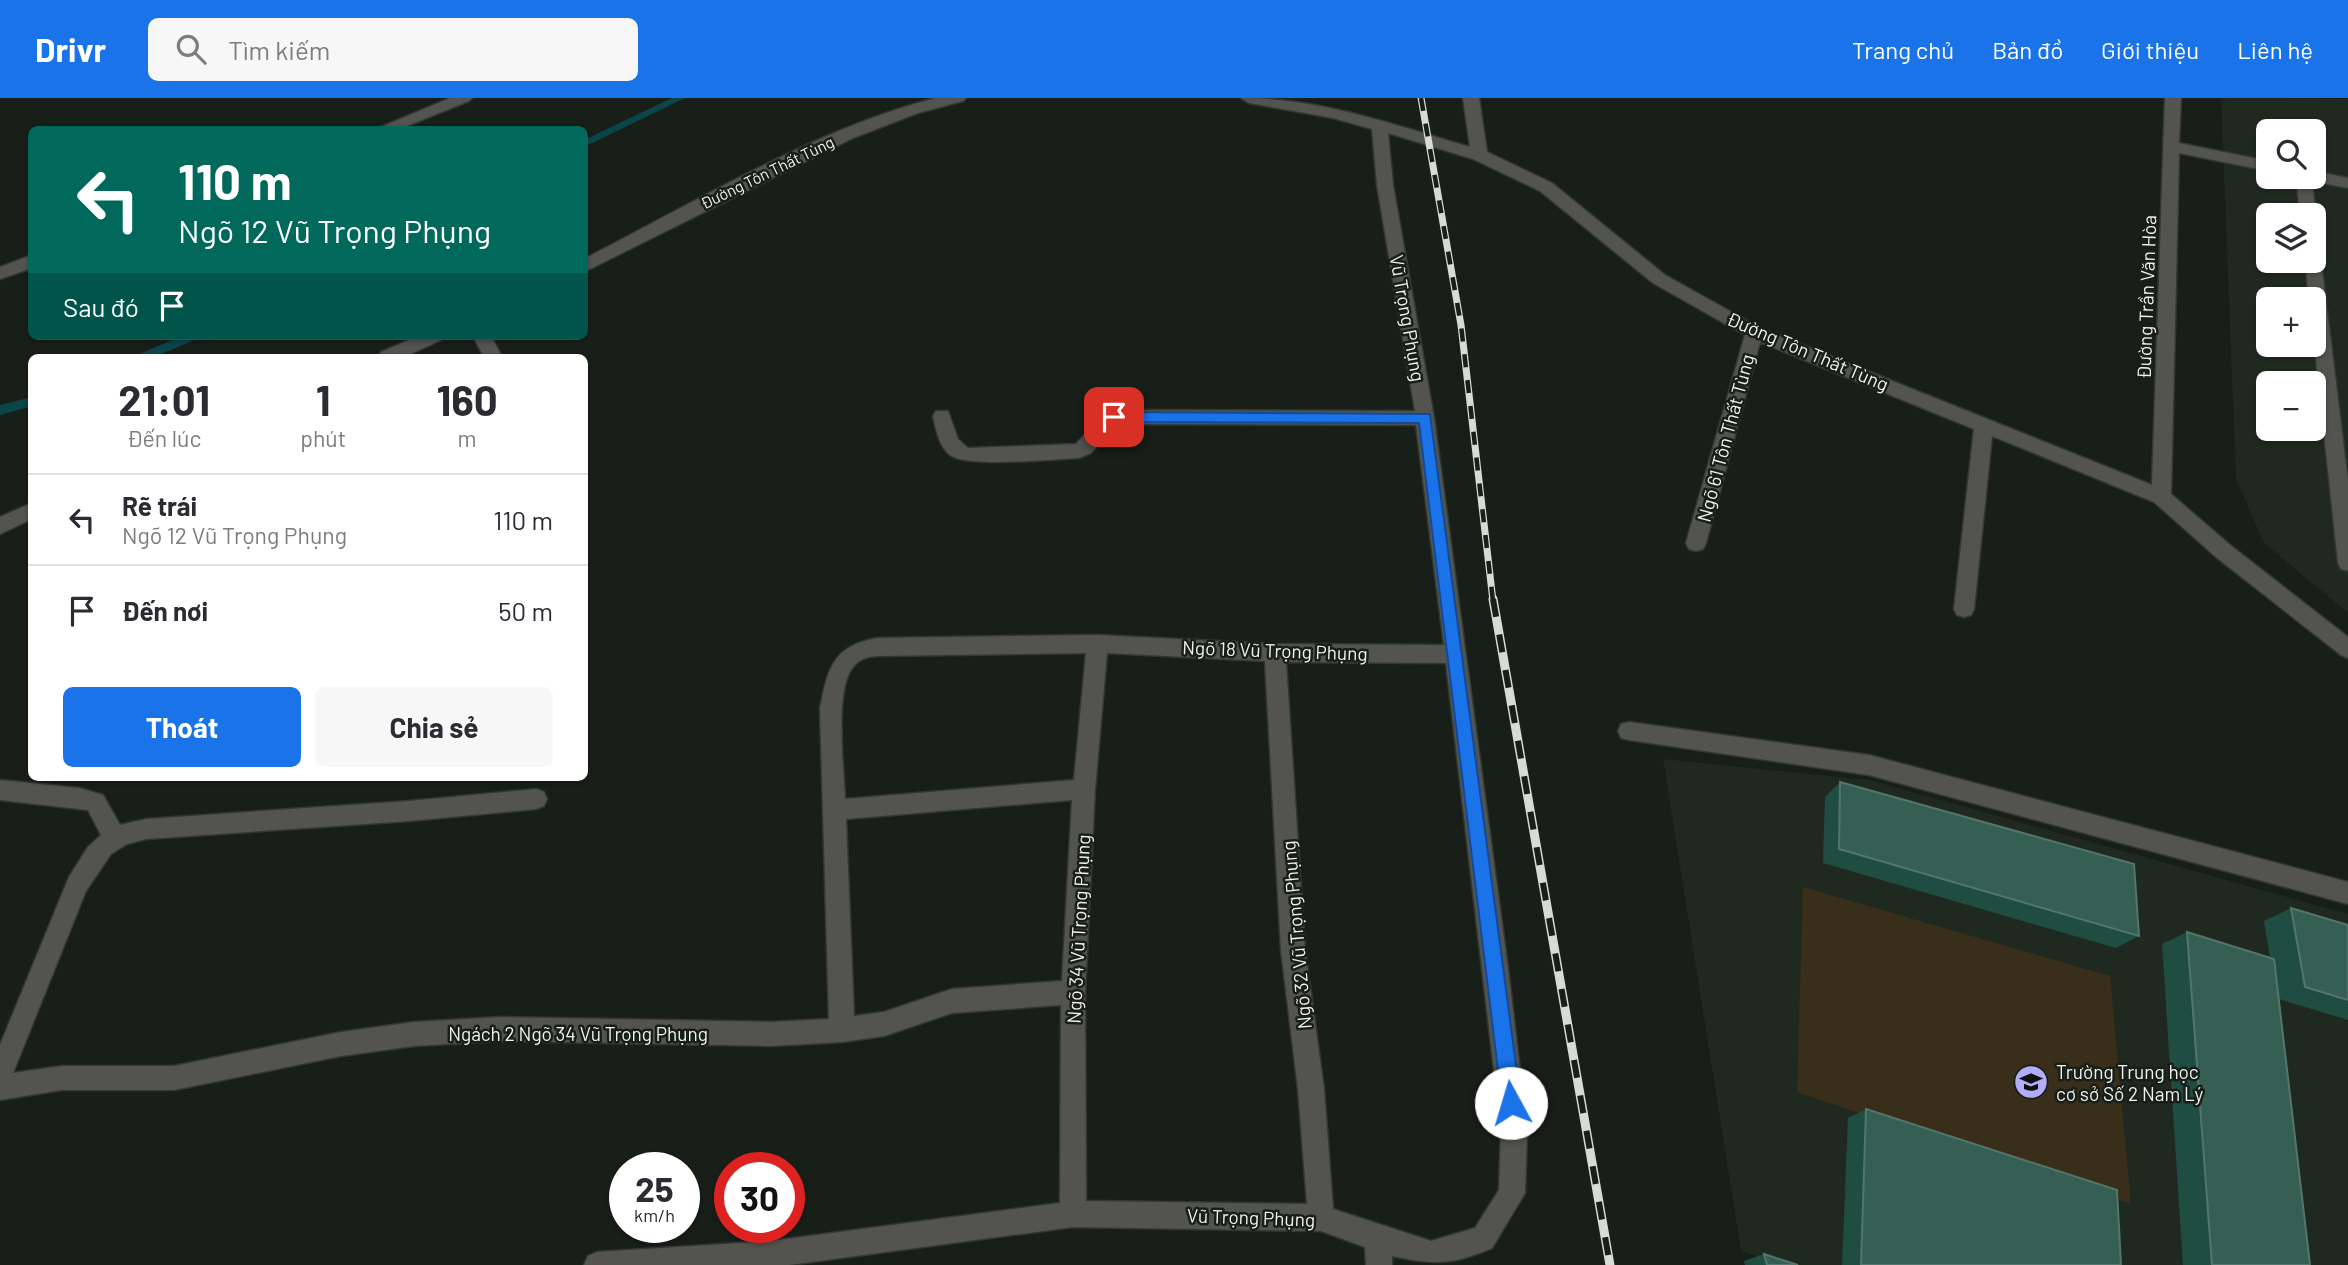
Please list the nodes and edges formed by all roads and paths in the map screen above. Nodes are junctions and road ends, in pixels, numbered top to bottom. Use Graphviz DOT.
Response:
graph roads {
  1 [pos="464,98"];
  2 [pos="883,98"];
  3 [pos="958,98"];
  4 [pos="1249,98"];
  5 [pos="1471,98"];
  6 [pos="2173,98"];
  7 [pos="896,116"];
  8 [pos="1379,125"];
  9 [pos="391,126"];
  10 [pos="2171,146"];
  11 [pos="1479,155"];
  12 [pos="2256,164"];
  13 [pos="2326,178"];
  14 [pos="2348,183"];
  15 [pos="28,262"];
  16 [pos="588,264"];
  17 [pos="0,273"];
  18 [pos="2314,273"];
  19 [pos="1754,332"];
  20 [pos="426,340"];
  21 [pos="394,354"];
  22 [pos="942,416"];
  23 [pos="1425,418"];
  24 [pos="1984,423"];
  25 [pos="2161,497"];
  26 [pos="28,512"];
  27 [pos="0,526"];
  28 [pos="1696,544"];
  29 [pos="2348,563"];
  30 [pos="1964,609"];
  31 [pos="1097,644"];
  32 [pos="2348,649"];
  33 [pos="1275,653"];
  34 [pos="1454,654"];
  35 [pos="1629,731"];
  36 [pos="1084,789"];
  37 [pos="0,790"];
  38 [pos="536,799"];
  39 [pos="834,810"];
  40 [pos="114,837"];
  41 [pos="2348,893"];
  42 [pos="1073,992"];
  43 [pos="842,1030"];
  44 [pos="0,1075"];
  45 [pos="0,1087"];
  46 [pos="1073,1214"];
  47 [pos="1321,1218"];
  48 [pos="1379,1252"];
  49 [pos="771,1260"];
  50 [pos="597,1265"];
  1 -- 9 [label="street"];
  2 -- 7 [label="street"];
  3 -- 7 [label="street, Đường Tôn Thất Tùng"];
  4 -- 8 [label="street, Đường Tôn Thất Tùng"];
  5 -- 11 [label="street"];
  6 -- 10 [label="street, Đường Trần Văn Hòa"];
  7 -- 16 [label="street, Đường Tôn Thất Tùng"];
  8 -- 11 [label="street, Đường Tôn Thất Tùng"];
  8 -- 23 [label="street, Vũ Trọng Phụng"];
  10 -- 12 [label="street"];
  10 -- 25 [label="street, Đường Trần Văn Hòa"];
  11 -- 19 [label="street, Đường Tôn Thất Tùng"];
  13 -- 14 [label="street"];
  15 -- 17 [label="street"];
  18 -- 29 [label="street"];
  19 -- 24 [label="street, Đường Tôn Thất Tùng"];
  19 -- 28 [label="street, Ngõ 61 Tôn Thất Tùng"];
  20 -- 21 [label="street"];
  22 -- 23 [label="street"];
  23 -- 34 [label="street, Vũ Trọng Phụng"];
  24 -- 25 [label="street, Đường Tôn Thất Tùng"];
  24 -- 30 [label="street"];
  25 -- 32 [label="street, Đường Tôn Thất Tùng"];
  26 -- 27 [label="street"];
  31 -- 33 [label="street, Ngõ 18 Vũ Trọng Phụng"];
  31 -- 36 [label="street, Ngõ 34 Vũ Trọng Phụng"];
  31 -- 39 [label="street, Ngõ 18 Vũ Trọng Phụng"];
  33 -- 34 [label="street, Ngõ 18 Vũ Trọng Phụng"];
  33 -- 47 [label="street, Ngõ 32 Vũ Trọng Phụng"];
  34 -- 48 [label="street, Vũ Trọng Phụng"];
  35 -- 41 [label="street"];
  36 -- 39 [label="street"];
  36 -- 42 [label="street, Ngõ 34 Vũ Trọng Phụng"];
  37 -- 40 [label="street"];
  38 -- 40 [label="street"];
  39 -- 43 [label="street"];
  40 -- 44 [label="street"];
  42 -- 43 [label="street, Ngách 2 Ngõ 34 Vũ Trọng Phụng"];
  42 -- 46 [label="street, Ngõ 34 Vũ Trọng Phụng"];
  43 -- 45 [label="street, Ngách 2 Ngõ 34 Vũ Trọng Phụng"];
  46 -- 47 [label="street, Vũ Trọng Phụng"];
  46 -- 49 [label="street, Vũ Trọng Phụng"];
  47 -- 48 [label="street, Vũ Trọng Phụng"];
  49 -- 50 [label="street, Vũ Trọng Phụng"];
}
